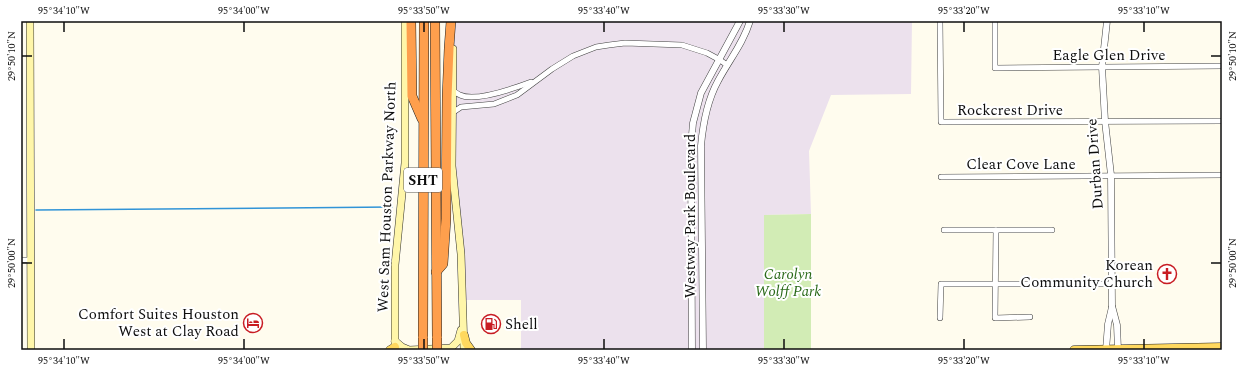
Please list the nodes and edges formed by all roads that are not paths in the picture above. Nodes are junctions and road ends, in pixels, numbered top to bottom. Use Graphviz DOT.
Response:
graph roads {
  1 [pos="30,21"];
  2 [pos="405,21"];
  3 [pos="411,21"];
  4 [pos="424,21"];
  5 [pos="435,21"];
  6 [pos="452,21"];
  7 [pos="740,21"];
  8 [pos="750,21"];
  9 [pos="940,21"];
  10 [pos="995,21"];
  11 [pos="1107,21"];
  12 [pos="720,60"];
  13 [pos="727,65"];
  14 [pos="1222,66"];
  15 [pos="1102,67"];
  16 [pos="536,81"];
  17 [pos="452,90"];
  18 [pos="452,113"];
  19 [pos="423,121"];
  20 [pos="1105,121"];
  21 [pos="1222,121"];
  22 [pos="1111,175"];
  23 [pos="1222,175"];
  24 [pos="941,177"];
  25 [pos="944,230"];
  26 [pos="996,230"];
  27 [pos="1052,230"];
  28 [pos="21,260"];
  29 [pos="31,260"];
  30 [pos="436,272"];
  31 [pos="995,284"];
  32 [pos="1112,284"];
  33 [pos="1112,306"];
  34 [pos="1030,317"];
  35 [pos="940,318"];
  36 [pos="463,324"];
  37 [pos="464,335"];
  38 [pos="394,347"];
  39 [pos="1222,347"];
  40 [pos="1184,349"];
  41 [pos="31,350"];
  42 [pos="423,350"];
  43 [pos="437,350"];
  44 [pos="464,350"];
  45 [pos="472,350"];
  46 [pos="692,350"];
  47 [pos="704,350"];
  48 [pos="1074,350"];
  49 [pos="1106,350"];
  50 [pos="1118,350"];
  1 -- 29 [label="main road"];
  2 -- 38 [label="main road, West Sam Houston Parkway North"];
  3 -- 19 [label="highway"];
  4 -- 19 [label="highway, SHT"];
  5 -- 30 [label="highway, SHT"];
  6 -- 17 [label="main road"];
  6 -- 30 [label="highway"];
  7 -- 12 [label="street, Westway Park Boulevard"];
  8 -- 13 [label="street, Westway Park Boulevard"];
  9 -- 20 [label="street, Rockcrest Drive"];
  10 -- 15 [label="street, Eagle Glen Drive"];
  11 -- 15 [label="street, Durban Drive"];
  12 -- 13 [label="street"];
  12 -- 16 [label="street"];
  12 -- 46 [label="street, Westway Park Boulevard"];
  13 -- 47 [label="street, Westway Park Boulevard"];
  14 -- 15 [label="street, Eagle Glen Drive"];
  15 -- 20 [label="street, Durban Drive"];
  16 -- 17 [label="street"];
  16 -- 18 [label="street"];
  17 -- 18 [label="main road"];
  18 -- 36 [label="main road"];
  19 -- 42 [label="highway, SHT, bridge"];
  20 -- 21 [label="street, Rockcrest Drive"];
  20 -- 22 [label="street, Durban Drive"];
  22 -- 23 [label="street, Clear Cove Lane"];
  22 -- 24 [label="street, Clear Cove Lane"];
  22 -- 32 [label="street, Durban Drive"];
  25 -- 26 [label="street"];
  26 -- 27 [label="street"];
  26 -- 31 [label="street"];
  28 -- 29 [label="street"];
  29 -- 41 [label="main road"];
  30 -- 43 [label="highway, SHT, bridge"];
  31 -- 32 [label="street"];
  31 -- 34 [label="street"];
  31 -- 35 [label="street"];
  32 -- 33 [label="street, Durban Drive"];
  33 -- 49 [label="street, Durban Drive"];
  33 -- 50 [label="street, Durban Drive"];
  36 -- 37 [label="main road"];
  36 -- 38 [label="main road"];
  37 -- 44 [label="main road"];
  37 -- 45 [label="main road"];
  39 -- 40 [label="main road"];
  40 -- 50 [label="main road"];
  48 -- 49 [label="main road"];
  49 -- 50 [label="main road"];
}
